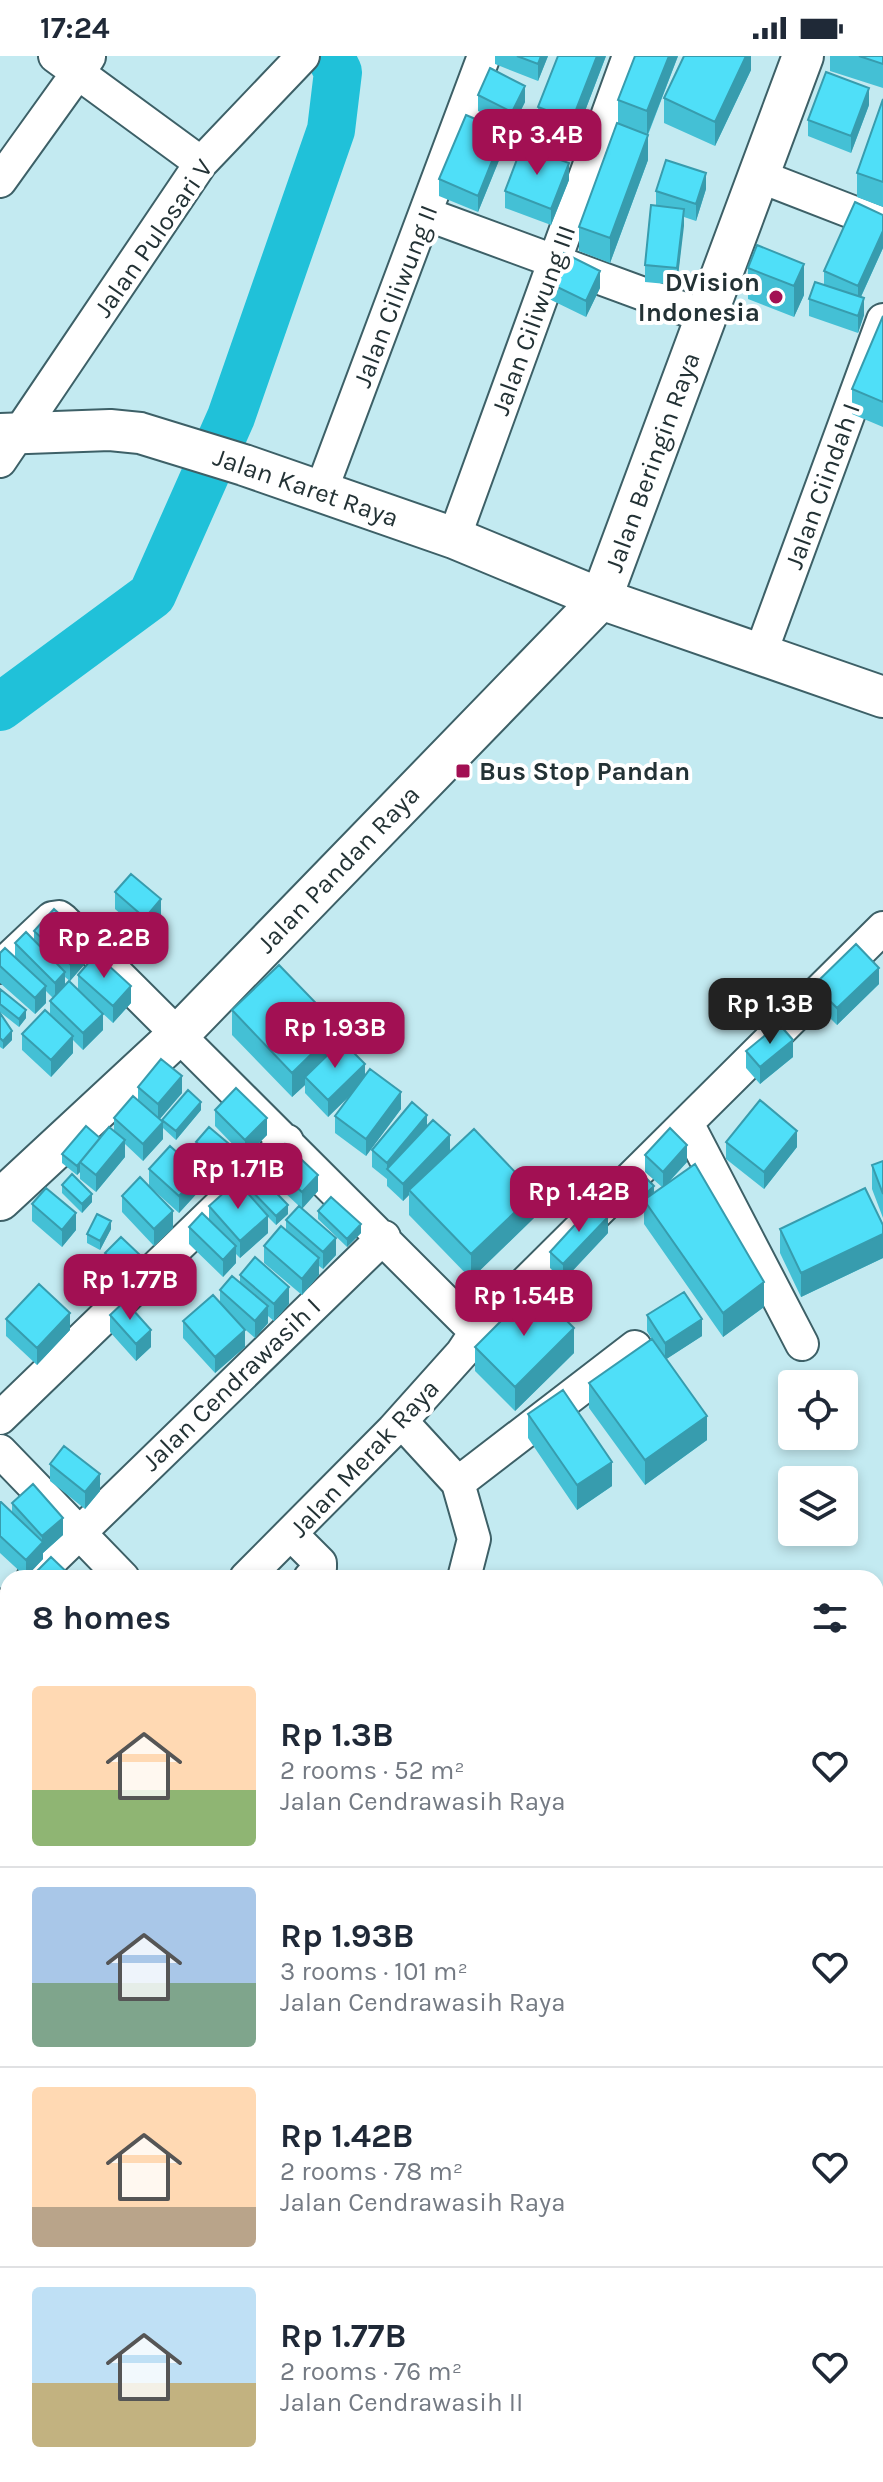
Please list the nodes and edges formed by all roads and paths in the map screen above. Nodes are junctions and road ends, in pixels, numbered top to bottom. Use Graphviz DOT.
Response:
graph roads {
  1 [pos="303,56"];
  2 [pos="484,56"];
  3 [pos="629,56"];
  4 [pos="803,56"];
  5 [pos="74,61"];
  6 [pos="201,163"];
  7 [pos="759,176"];
  8 [pos="0,181"];
  9 [pos="426,214"];
  10 [pos="883,224"];
  11 [pos="555,260"];
  12 [pos="706,317"];
  13 [pos="883,320"];
  14 [pos="7,443"];
  15 [pos="321,491"];
  16 [pos="454,538"];
  17 [pos="601,599"];
  18 [pos="761,652"];
  19 [pos="883,697"];
  20 [pos="883,928"];
  21 [pos="0,967"];
  22 [pos="178,1035"];
  23 [pos="687,1123"];
  24 [pos="287,1141"];
  25 [pos="0,1200"];
  26 [pos="384,1237"];
  27 [pos="476,1332"];
  28 [pos="802,1344"];
  29 [pos="635,1347"];
  30 [pos="0,1418"];
  31 [pos="401,1421"];
  32 [pos="0,1451"];
  33 [pos="458,1483"];
  34 [pos="79,1531"];
  35 [pos="292,1535"];
  36 [pos="41,1570"];
  37 [pos="116,1570"];
  38 [pos="255,1570"];
  39 [pos="318,1570"];
  40 [pos="466,1570"];
  1 -- 6 [label="street, Jalan Pulosari V"];
  2 -- 9 [label="street, Jalan Ciliwung II"];
  3 -- 11 [label="street, Jalan Ciliwung III"];
  4 -- 7 [label="street, Jalan Beringin Raya"];
  5 -- 6 [label="street"];
  5 -- 8 [label="street"];
  6 -- 14 [label="street, Jalan Pulosari V"];
  7 -- 10 [label="street"];
  7 -- 12 [label="street, Jalan Beringin Raya"];
  9 -- 11 [label="street"];
  9 -- 15 [label="street, Jalan Ciliwung II"];
  11 -- 12 [label="street"];
  11 -- 16 [label="street, Jalan Ciliwung III"];
  12 -- 17 [label="street, Jalan Beringin Raya"];
  13 -- 18 [label="street, Jalan Ciindah I"];
  14 -- 15 [label="street, Jalan Karet Raya"];
  15 -- 16 [label="street, Jalan Karet Raya"];
  16 -- 17 [label="street, Jalan Karet Raya"];
  17 -- 18 [label="street, Jalan Karet Raya"];
  17 -- 22 [label="street, Jalan Pandan Raya"];
  18 -- 19 [label="street, Jalan Karet Raya"];
  20 -- 23 [label="street, Jalan Merak Raya"];
  21 -- 22 [label="street"];
  22 -- 24 [label="street"];
  22 -- 25 [label="street, Jalan Pandan Raya"];
  23 -- 27 [label="street, Jalan Merak Raya"];
  23 -- 28 [label="street"];
  24 -- 26 [label="street"];
  24 -- 30 [label="street"];
  26 -- 27 [label="street"];
  26 -- 34 [label="street, Jalan Cendrawasih I"];
  27 -- 31 [label="street, Jalan Merak Raya"];
  29 -- 33 [label="street"];
  31 -- 33 [label="street"];
  31 -- 35 [label="street, Jalan Merak Raya"];
  32 -- 34 [label="street"];
  33 -- 40 [label="street"];
  34 -- 36 [label="street, Jalan Cendrawasih I"];
  34 -- 37 [label="street"];
  35 -- 38 [label="street, Jalan Merak Raya"];
  35 -- 39 [label="street"];
}
